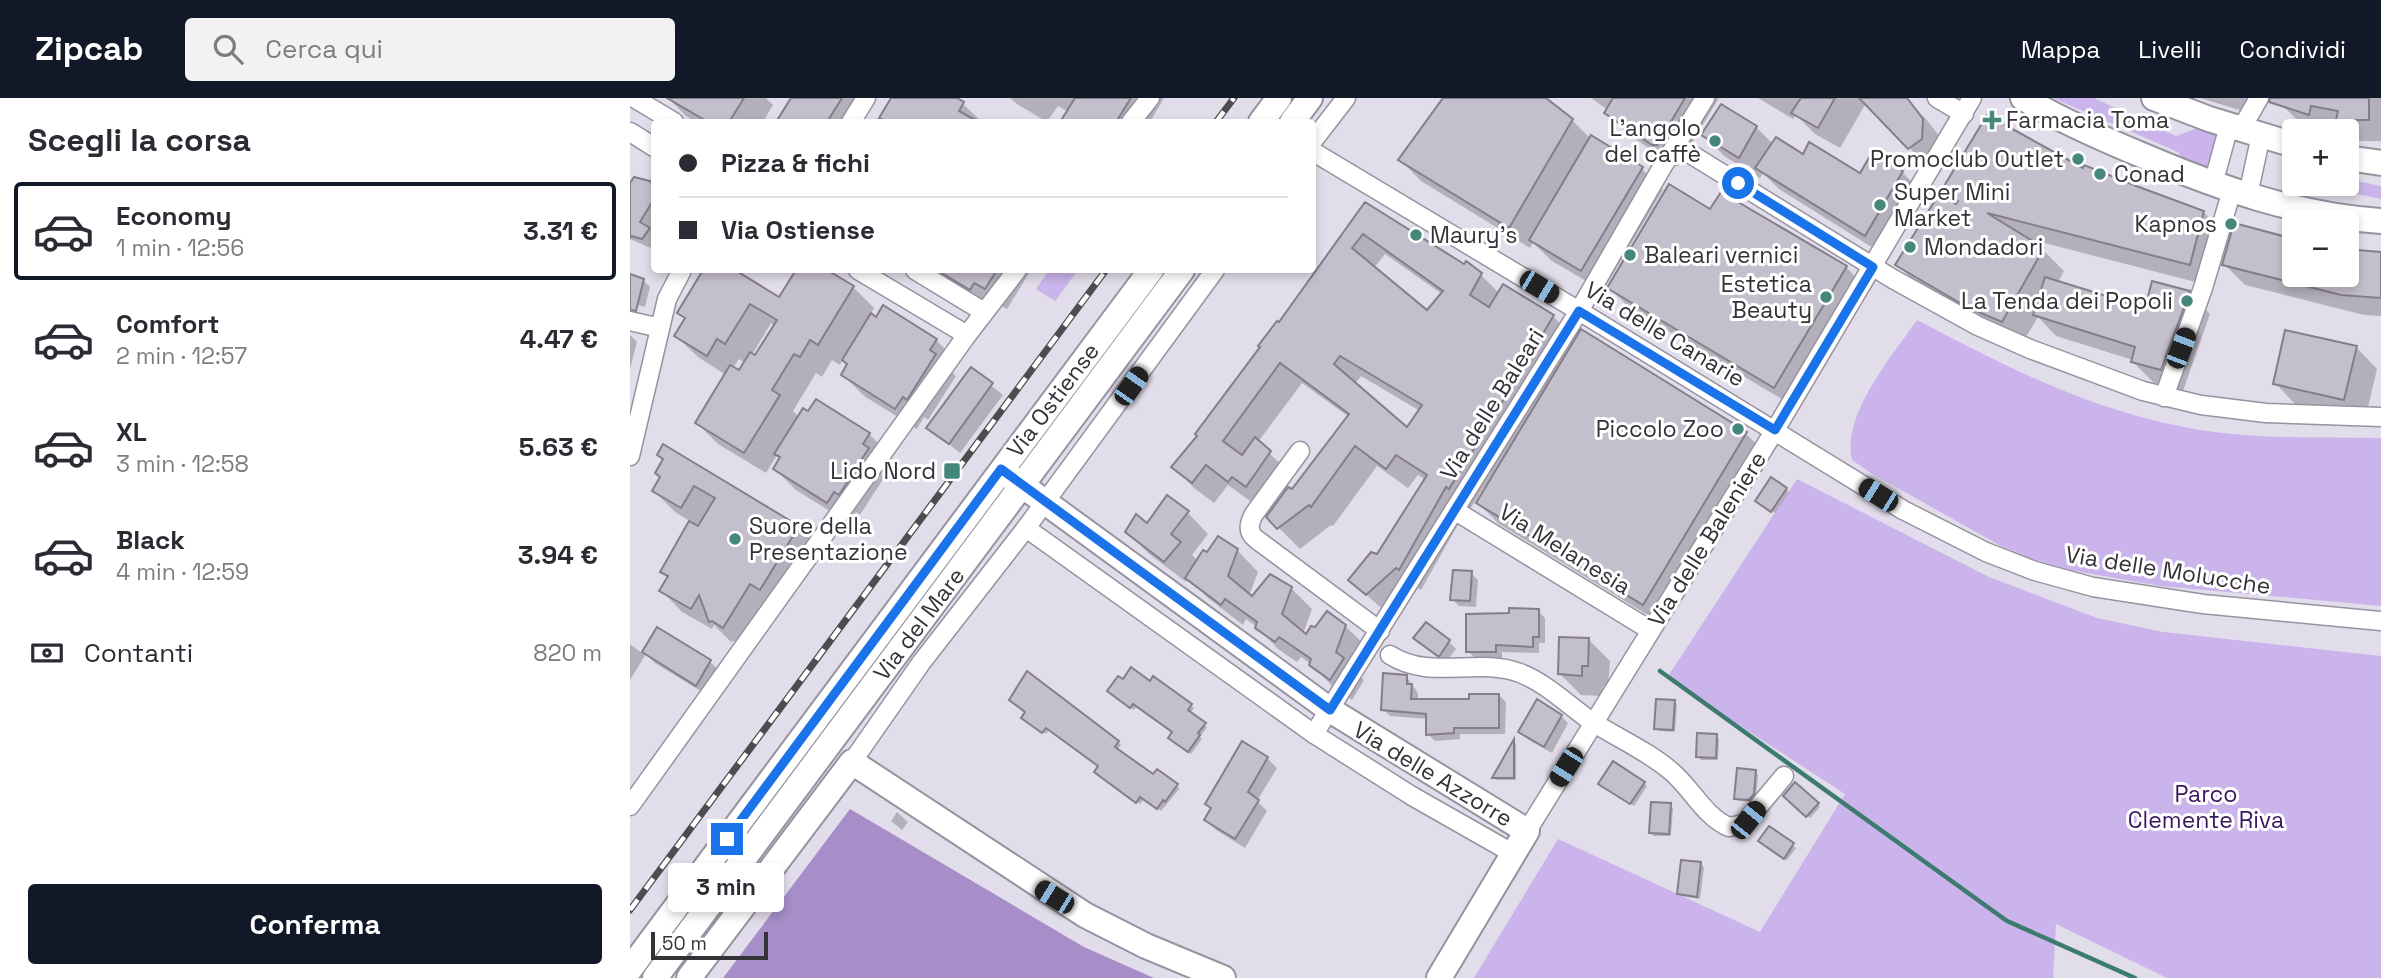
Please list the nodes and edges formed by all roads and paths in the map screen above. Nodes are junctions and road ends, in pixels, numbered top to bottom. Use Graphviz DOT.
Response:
graph roads {
  1 [pos="634,98"];
  2 [pos="866,98"];
  3 [pos="1150,98"];
  4 [pos="1265,98"];
  5 [pos="1279,98"];
  6 [pos="1310,98"];
  7 [pos="1346,98"];
  8 [pos="1705,98"];
  9 [pos="1937,98"];
  10 [pos="2023,98"];
  11 [pos="2154,98"];
  12 [pos="2259,98"];
  13 [pos="1968,106"];
  14 [pos="669,119"];
  15 [pos="853,119"];
  16 [pos="1133,119"];
  17 [pos="1255,119"];
  18 [pos="1263,119"];
  19 [pos="1294,119"];
  20 [pos="2244,130"];
  21 [pos="630,132"];
  22 [pos="1316,137"];
  23 [pos="2282,141"];
  24 [pos="651,145"];
  25 [pos="1676,145"];
  26 [pos="1316,153"];
  27 [pos="2359,160"];
  28 [pos="2381,163"];
  29 [pos="2231,190"];
  30 [pos="2381,221"];
  31 [pos="1873,267"];
  32 [pos="680,273"];
  33 [pos="863,273"];
  34 [pos="920,273"];
  35 [pos="1015,273"];
  36 [pos="1149,273"];
  37 [pos="1180,273"];
  38 [pos="1213,273"];
  39 [pos="1579,311"];
  40 [pos="984,312"];
  41 [pos="630,321"];
  42 [pos="660,328"];
  43 [pos="967,335"];
  44 [pos="2164,397"];
  45 [pos="2381,417"];
  46 [pos="1775,430"];
  47 [pos="631,444"];
  48 [pos="1300,451"];
  49 [pos="1001,469"];
  50 [pos="1022,485"];
  51 [pos="1045,502"];
  52 [pos="1454,510"];
  53 [pos="1026,527"];
  54 [pos="1107,548"];
  55 [pos="1088,572"];
  56 [pos="2381,621"];
  57 [pos="1650,630"];
  58 [pos="1380,631"];
  59 [pos="1390,655"];
  60 [pos="1330,710"];
  61 [pos="1593,722"];
  62 [pos="1314,734"];
  63 [pos="852,762"];
  64 [pos="1784,776"];
  65 [pos="630,806"];
  66 [pos="1527,831"];
  67 [pos="1514,854"];
  68 [pos="630,968"];
  69 [pos="655,978"];
  70 [pos="689,978"];
  71 [pos="1223,978"];
  72 [pos="1439,978"];
  1 -- 14 [label="street"];
  2 -- 15 [label="street"];
  3 -- 16 [label="street"];
  4 -- 17 [label="street"];
  5 -- 18 [label="street"];
  6 -- 19 [label="street"];
  7 -- 22 [label="street"];
  8 -- 25 [label="street, Via delle Baleari"];
  9 -- 13 [label="street"];
  10 -- 29 [label="street"];
  11 -- 20 [label="street"];
  12 -- 20 [label="street"];
  13 -- 31 [label="street, Via delle Baleniere"];
  20 -- 23 [label="street"];
  20 -- 29 [label="street"];
  20 -- 29 [label="street"];
  21 -- 24 [label="street"];
  25 -- 31 [label="street"];
  25 -- 39 [label="street, Via delle Baleari"];
  26 -- 39 [label="street, Via delle Canarie"];
  27 -- 28 [label="street"];
  29 -- 30 [label="street"];
  29 -- 44 [label="street"];
  31 -- 44 [label="street"];
  31 -- 46 [label="street, Via delle Baleniere"];
  32 -- 42 [label="street"];
  33 -- 43 [label="street"];
  34 -- 40 [label="street"];
  35 -- 40 [label="street"];
  36 -- 49 [label="street, Via Ostiense"];
  37 -- 50 [label="street, Via del Mare"];
  38 -- 51 [label="street"];
  39 -- 46 [label="street, Via delle Canarie"];
  39 -- 52 [label="street, Via delle Baleari"];
  40 -- 43 [label="street"];
  41 -- 42 [label="street"];
  42 -- 47 [label="street"];
  43 -- 65 [label="street"];
  44 -- 45 [label="street"];
  46 -- 56 [label="street, Via delle Molucche"];
  46 -- 57 [label="street, Via delle Baleniere"];
  48 -- 58 [label="street"];
  49 -- 50 [label="street, Via delle Azzorre"];
  49 -- 68 [label="street, Via Ostiense"];
  50 -- 51 [label="street, Via delle Azzorre"];
  50 -- 69 [label="street, Via del Mare"];
  51 -- 53 [label="street"];
  51 -- 54 [label="street, Via delle Azzorre"];
  52 -- 57 [label="street, Via Melanesia"];
  52 -- 58 [label="street, Via delle Baleari"];
  53 -- 55 [label="street, Via delle Azzorre"];
  53 -- 63 [label="street"];
  54 -- 55 [label="street"];
  54 -- 60 [label="street, Via delle Azzorre"];
  55 -- 62 [label="street, Via delle Azzorre"];
  57 -- 61 [label="street, Via delle Baleniere"];
  58 -- 60 [label="street, Via delle Baleari"];
  59 -- 61 [label="street"];
  60 -- 62 [label="street, Via delle Baleari"];
  60 -- 66 [label="street, Via delle Azzorre"];
  61 -- 64 [label="street"];
  61 -- 66 [label="street, Via delle Baleniere"];
  62 -- 67 [label="street, Via delle Azzorre"];
  63 -- 70 [label="street"];
  63 -- 71 [label="street"];
  66 -- 67 [label="street, Via delle Baleniere"];
  67 -- 72 [label="street, Via delle Baleniere"];
}
